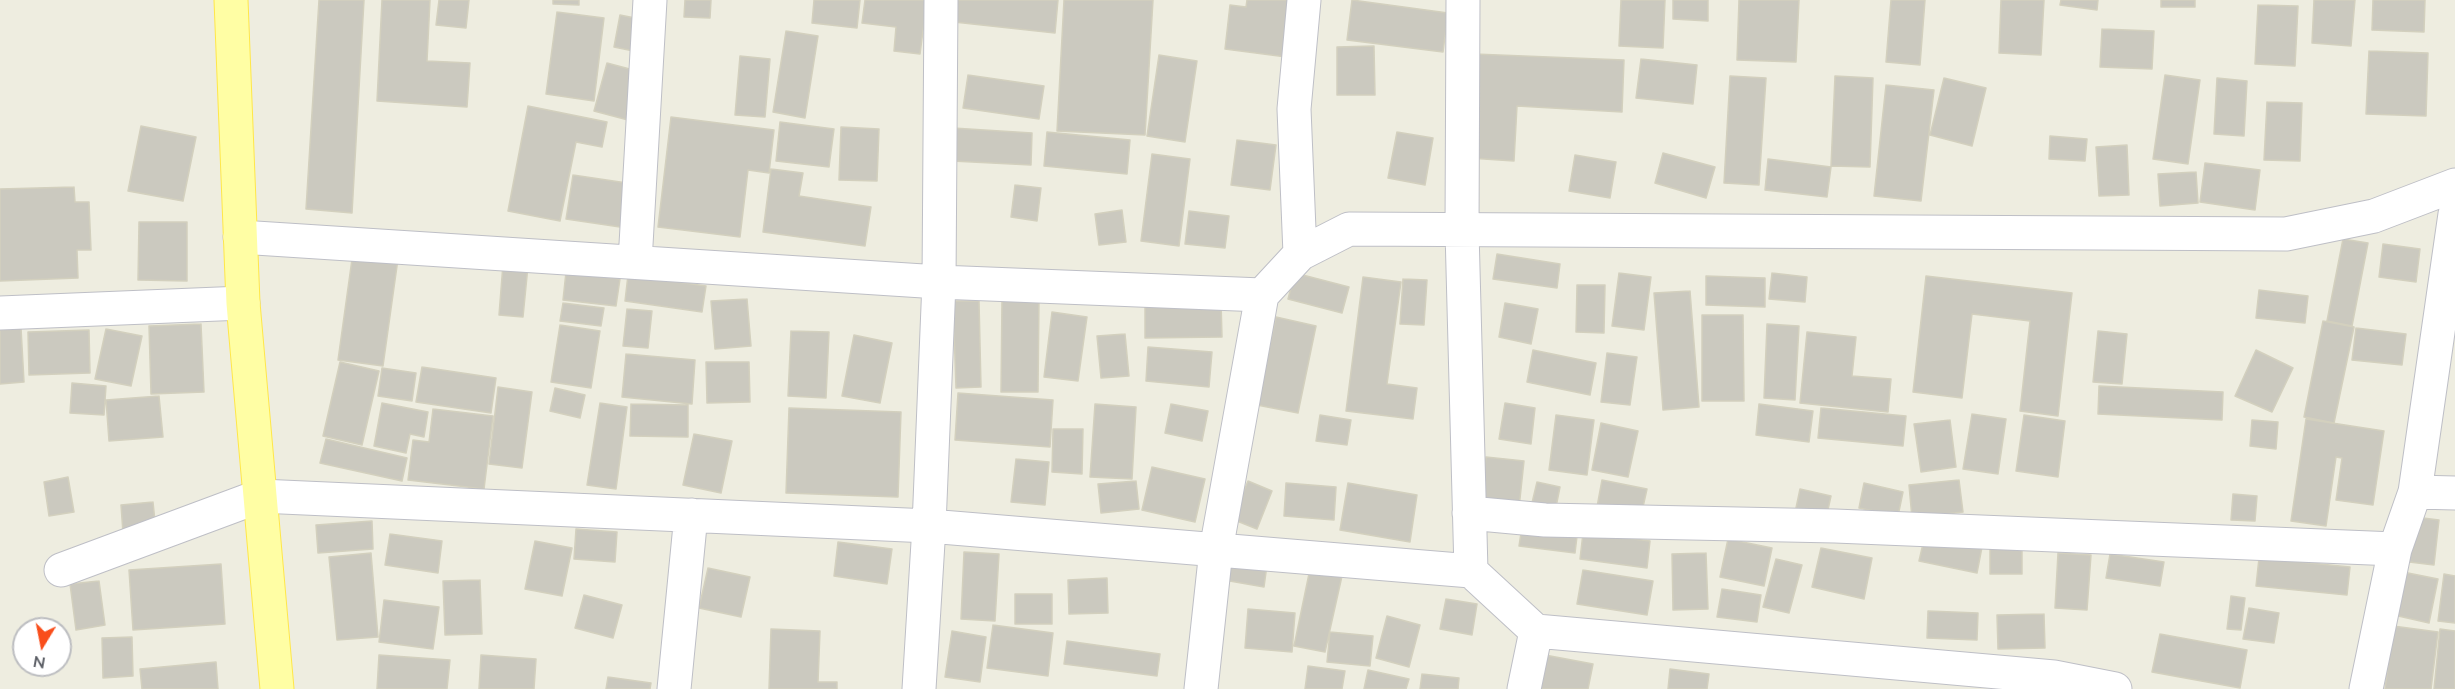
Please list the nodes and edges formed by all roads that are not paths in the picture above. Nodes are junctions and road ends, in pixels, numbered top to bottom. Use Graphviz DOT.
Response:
graph roads {
  1 [pos="231,0"];
  2 [pos="650,0"];
  3 [pos="941,0"];
  4 [pos="1304,0"];
  5 [pos="1463,0"];
  6 [pos="2455,186"];
  7 [pos="2455,214"];
  8 [pos="1462,231"];
  9 [pos="240,237"];
  10 [pos="1300,254"];
  11 [pos="634,262"];
  12 [pos="939,282"];
  13 [pos="1262,295"];
  14 [pos="243,303"];
  15 [pos="0,313"];
  16 [pos="2415,492"];
  17 [pos="2455,493"];
  18 [pos="260,496"];
  19 [pos="1469,513"];
  20 [pos="691,515"];
  21 [pos="929,526"];
  22 [pos="2395,549"];
  23 [pos="1216,550"];
  24 [pos="61,570"];
  25 [pos="1471,572"];
  26 [pos="1536,631"];
  27 [pos="2053,683"];
  28 [pos="277,689"];
  29 [pos="674,689"];
  30 [pos="919,689"];
  31 [pos="1201,689"];
  32 [pos="1524,689"];
  33 [pos="2115,689"];
  34 [pos="2366,689"];
  1 -- 9 [label="main road"];
  2 -- 11 [label="street"];
  3 -- 12 [label="street"];
  4 -- 10 [label="street"];
  5 -- 8 [label="street"];
  6 -- 8 [label="street"];
  7 -- 16 [label="street"];
  8 -- 10 [label="street"];
  8 -- 19 [label="street"];
  9 -- 11 [label="street"];
  9 -- 14 [label="main road"];
  10 -- 13 [label="street"];
  11 -- 12 [label="street"];
  12 -- 13 [label="street"];
  12 -- 21 [label="street"];
  13 -- 23 [label="street"];
  14 -- 15 [label="street"];
  14 -- 18 [label="main road"];
  16 -- 17 [label="street"];
  16 -- 22 [label="street"];
  18 -- 20 [label="street"];
  18 -- 24 [label="street"];
  18 -- 28 [label="main road"];
  19 -- 22 [label="street"];
  19 -- 25 [label="street"];
  20 -- 21 [label="street"];
  20 -- 29 [label="street"];
  21 -- 23 [label="street"];
  21 -- 30 [label="street"];
  22 -- 34 [label="street"];
  23 -- 25 [label="street"];
  23 -- 31 [label="street"];
  25 -- 26 [label="street"];
  26 -- 27 [label="street"];
  26 -- 32 [label="street"];
  27 -- 33 [label="street"];
}
